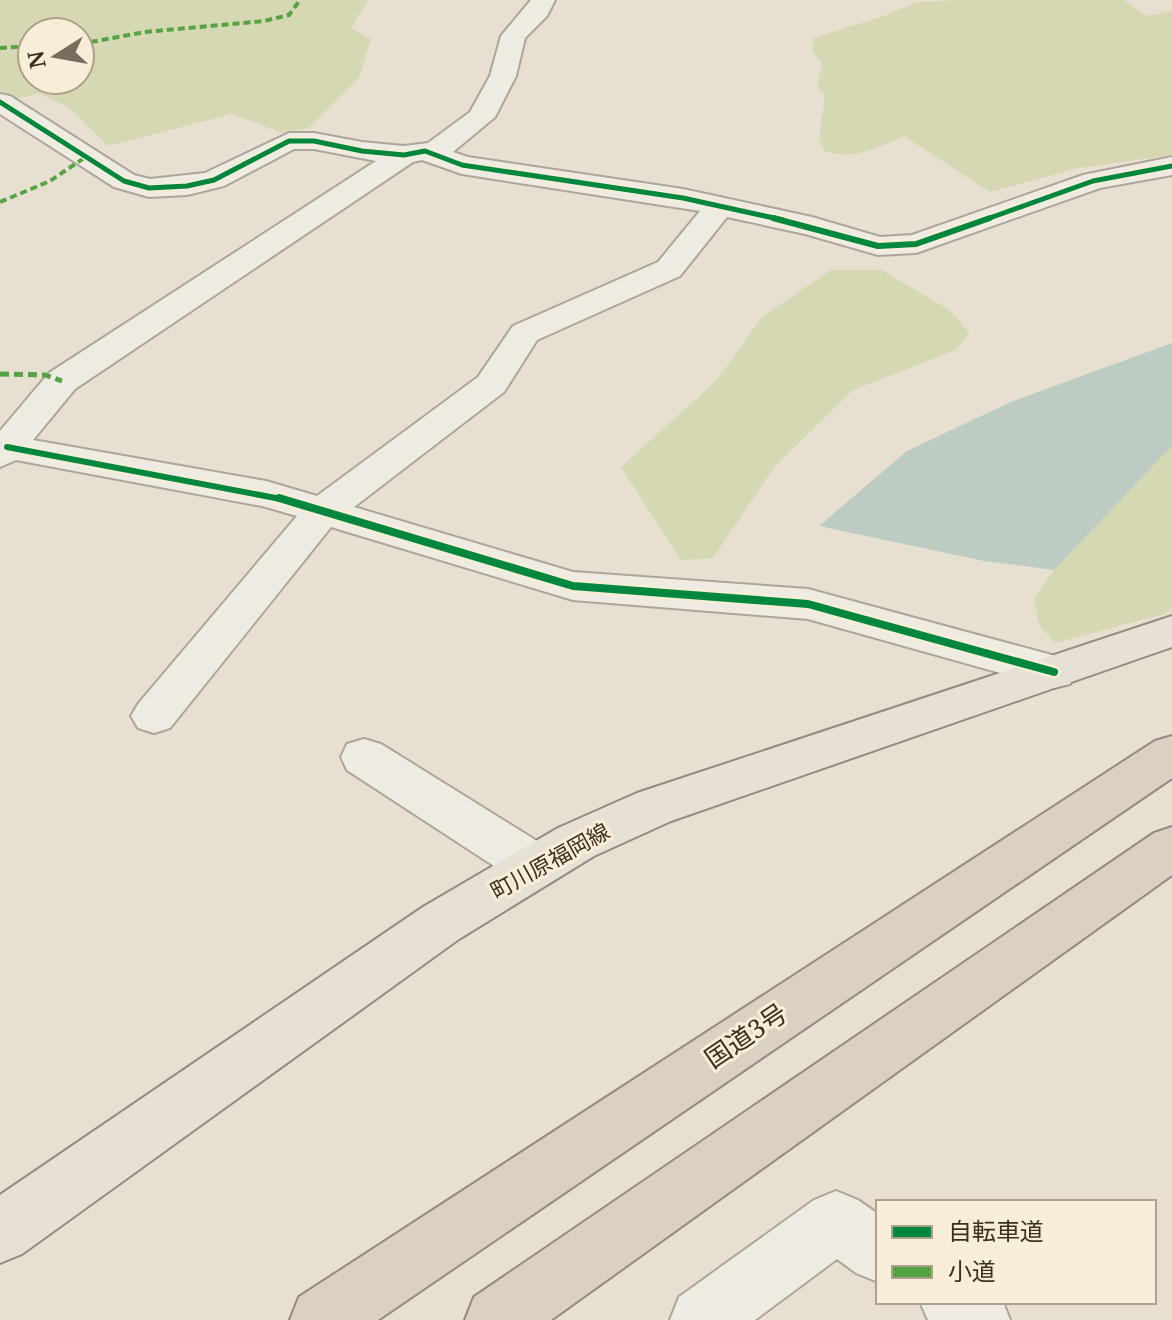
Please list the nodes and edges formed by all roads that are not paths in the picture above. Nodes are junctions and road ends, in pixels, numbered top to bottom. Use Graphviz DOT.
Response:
graph roads {
  1 [pos="543,0"];
  2 [pos="0,102"];
  3 [pos="418,154"];
  4 [pos="1172,166"];
  5 [pos="719,205"];
  6 [pos="4,451"];
  7 [pos="322,512"];
  8 [pos="1172,631"];
  9 [pos="1054,672"];
  10 [pos="154,716"];
  11 [pos="1172,754"];
  12 [pos="364,757"];
  13 [pos="1172,848"];
  14 [pos="535,866"];
  15 [pos="0,1232"];
  16 [pos="876,1250"];
  17 [pos="955,1304"];
  18 [pos="322,1320"];
  19 [pos="497,1320"];
  20 [pos="702,1320"];
  21 [pos="978,1320"];
  1 -- 3 [label="street"];
  2 -- 3 [label="street"];
  3 -- 5 [label="street"];
  3 -- 6 [label="street"];
  4 -- 5 [label="street"];
  5 -- 7 [label="street"];
  6 -- 7 [label="street"];
  7 -- 9 [label="street"];
  7 -- 10 [label="street"];
  8 -- 9 [label="main road, 町川原福岡線"];
  9 -- 14 [label="main road, 町川原福岡線"];
  11 -- 18 [label="highway, 国道3号"];
  12 -- 14 [label="street"];
  13 -- 19 [label="highway"];
  14 -- 15 [label="main road, 町川原福岡線"];
  16 -- 20 [label="street"];
  17 -- 21 [label="street"];
}
